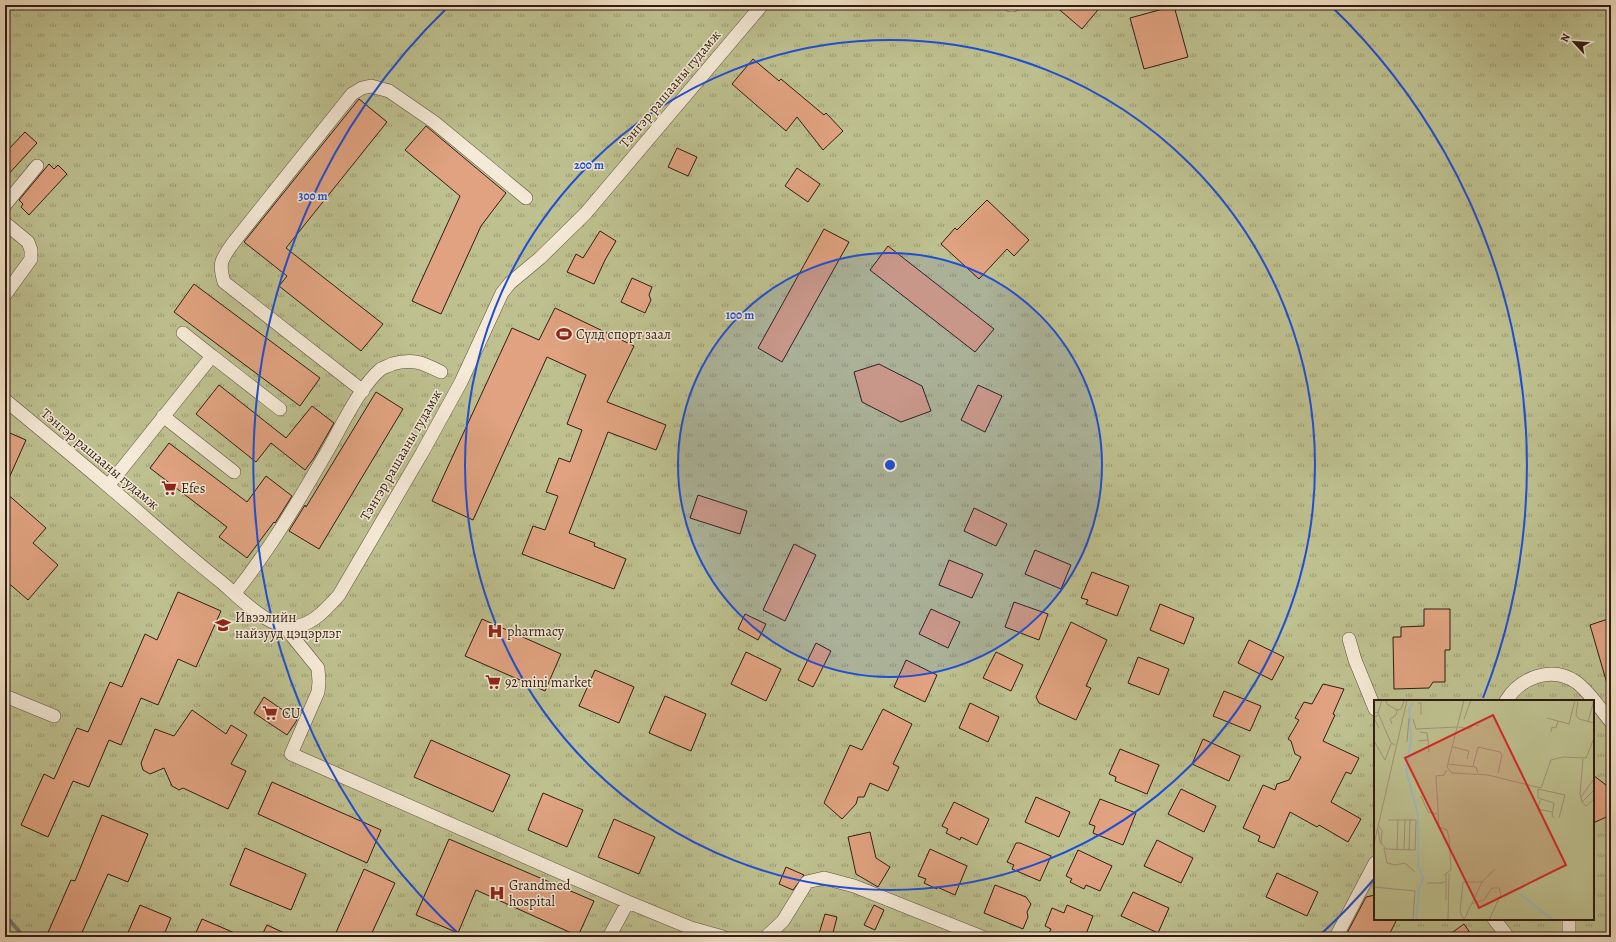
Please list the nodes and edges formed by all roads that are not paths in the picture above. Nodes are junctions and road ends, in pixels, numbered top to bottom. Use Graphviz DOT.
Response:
graph roads {
  1 [pos="762,5"];
  2 [pos="37,166"];
  3 [pos="526,198"];
  4 [pos="5,205"];
  5 [pos="5,223"];
  6 [pos="5,295"];
  7 [pos="183,333"];
  8 [pos="212,356"];
  9 [pos="441,372"];
  10 [pos="363,391"];
  11 [pos="5,400"];
  12 [pos="280,409"];
  13 [pos="163,416"];
  14 [pos="234,472"];
  15 [pos="108,486"];
  16 [pos="235,593"];
  17 [pos="284,626"];
  18 [pos="1349,639"];
  19 [pos="5,696"];
  20 [pos="1507,700"];
  21 [pos="1593,700"];
  22 [pos="1594,701"];
  23 [pos="1374,707"];
  24 [pos="54,716"];
  25 [pos="1611,722"];
  26 [pos="1374,865"];
  27 [pos="628,902"];
  28 [pos="1495,920"];
  29 [pos="1569,920"];
  30 [pos="609,937"];
  31 [pos="723,937"];
  32 [pos="766,937"];
  33 [pos="982,937"];
  34 [pos="1336,937"];
  35 [pos="1508,937"];
  36 [pos="1569,937"];
  1 -- 17 [label="street, Тэнгэр рашааны гудамж"];
  2 -- 4 [label="street"];
  3 -- 10 [label="street"];
  5 -- 6 [label="street"];
  7 -- 8 [label="street"];
  8 -- 12 [label="street"];
  8 -- 13 [label="street"];
  9 -- 10 [label="street"];
  10 -- 16 [label="street"];
  11 -- 15 [label="street, Тэнгэр рашааны гудамж"];
  13 -- 14 [label="street"];
  13 -- 15 [label="street"];
  15 -- 16 [label="street, Тэнгэр рашааны гудамж"];
  16 -- 17 [label="street, Тэнгэр рашааны гудамж"];
  17 -- 27 [label="street"];
  18 -- 23 [label="street"];
  19 -- 24 [label="street"];
  20 -- 21 [label="street"];
  22 -- 25 [label="street"];
  26 -- 34 [label="street"];
  27 -- 30 [label="street"];
  27 -- 31 [label="street"];
  28 -- 35 [label="street"];
  29 -- 36 [label="street"];
  32 -- 33 [label="street"];
}
